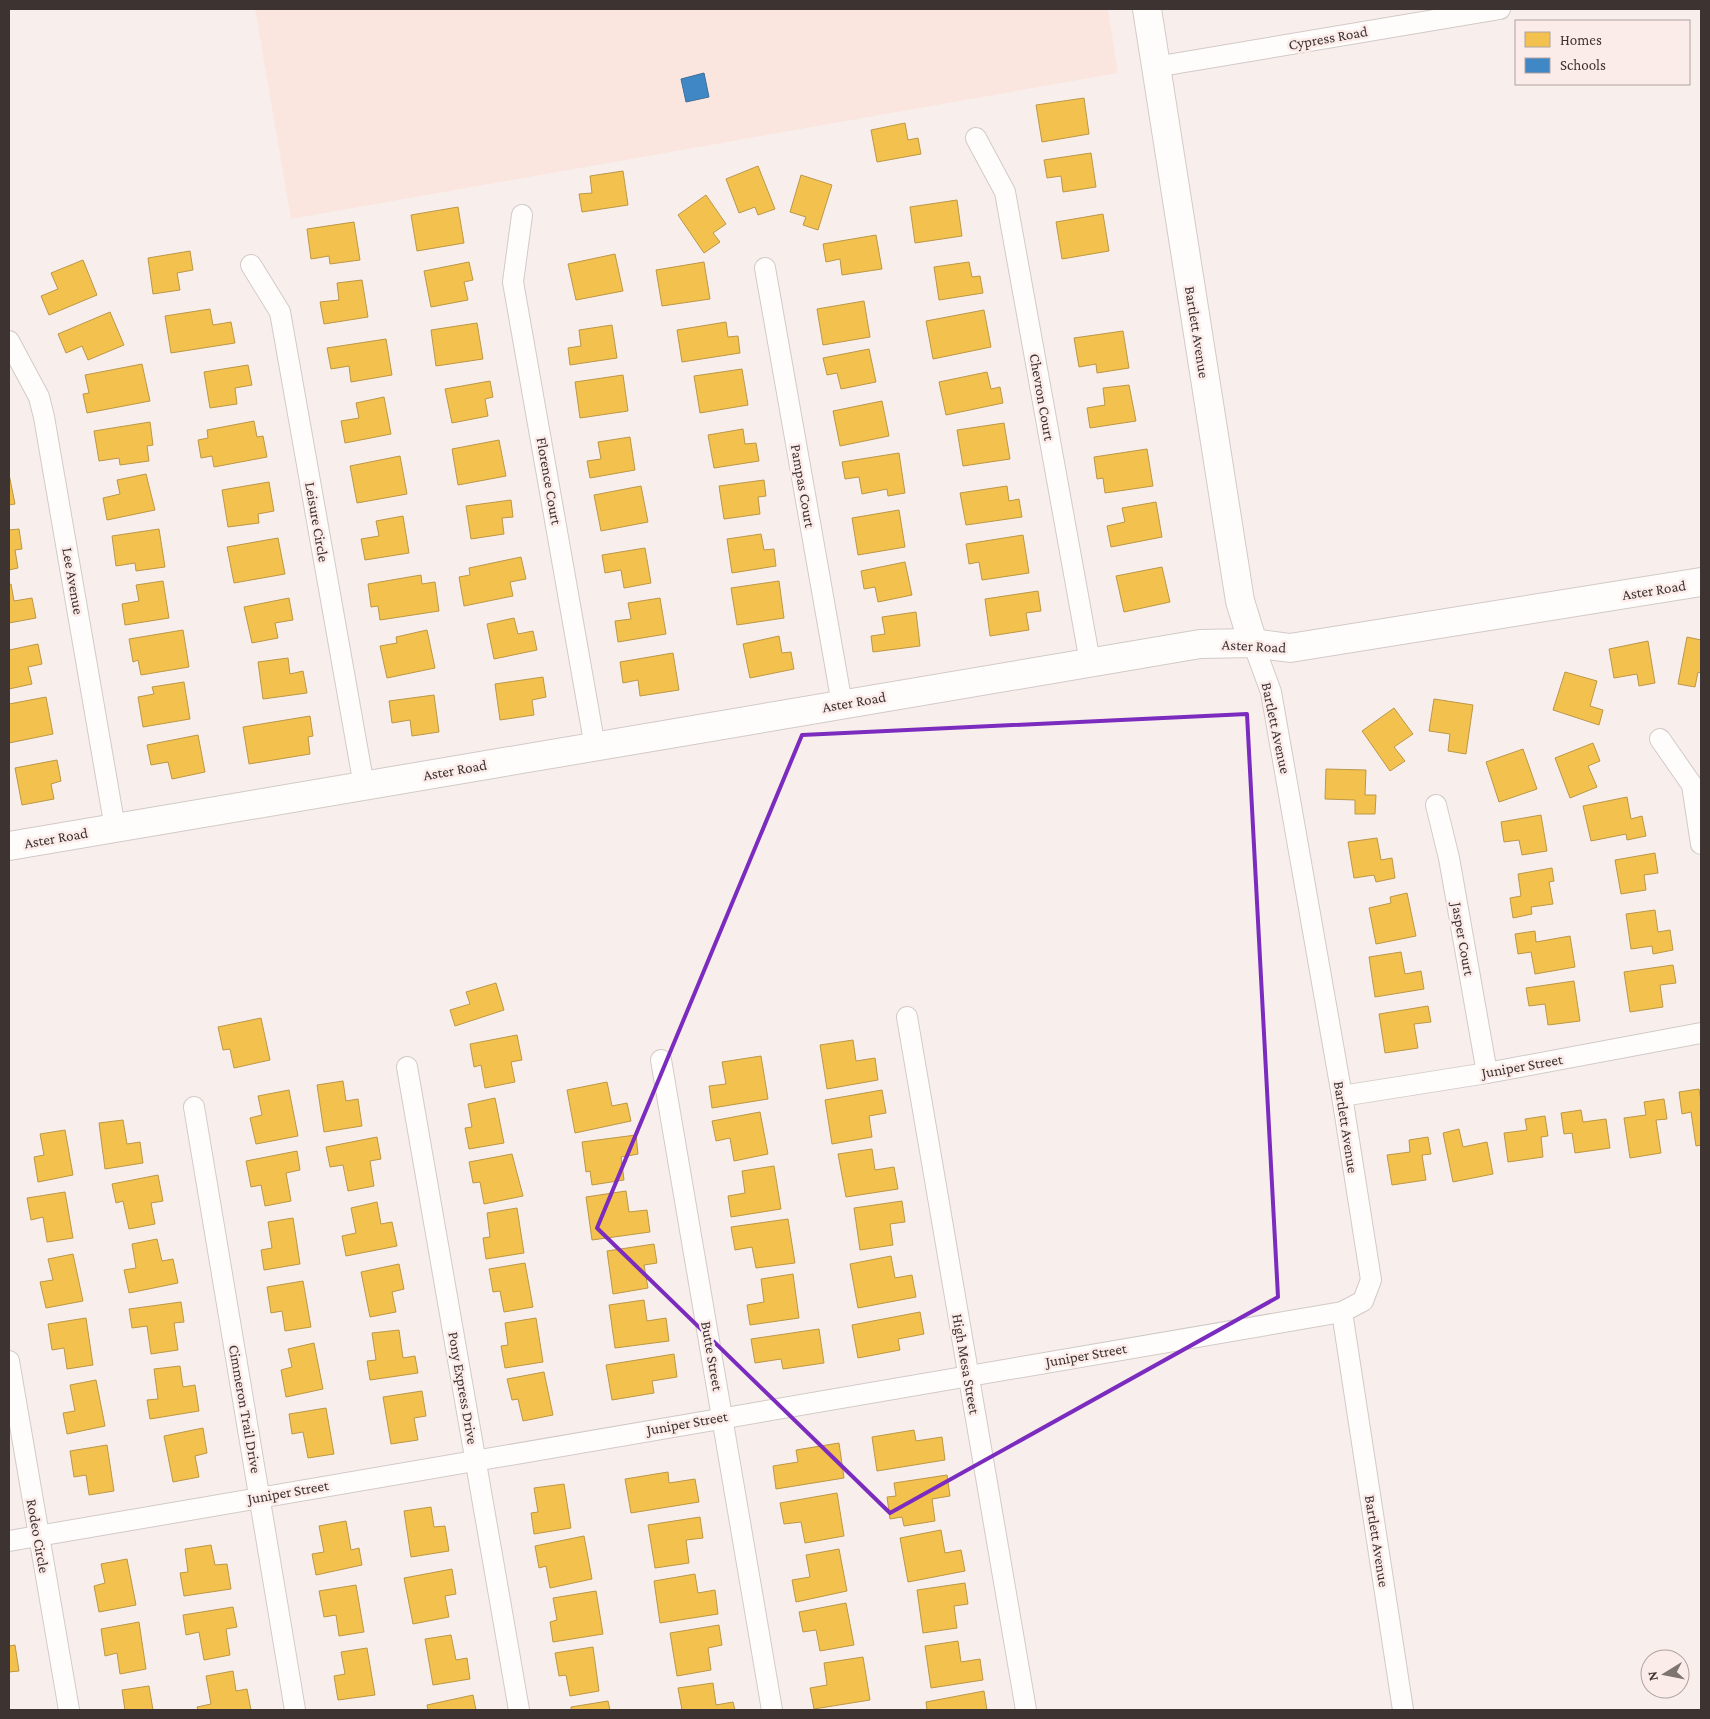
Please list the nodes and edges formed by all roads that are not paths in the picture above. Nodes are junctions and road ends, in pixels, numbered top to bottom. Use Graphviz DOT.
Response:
graph roads {
  1 [pos="1146,9"];
  2 [pos="1500,9"];
  3 [pos="1155,67"];
  4 [pos="976,138"];
  5 [pos="522,215"];
  6 [pos="251,265"];
  7 [pos="765,268"];
  8 [pos="9,341"];
  9 [pos="1701,582"];
  10 [pos="1253,643"];
  11 [pos="1090,662"];
  12 [pos="842,704"];
  13 [pos="1660,740"];
  14 [pos="595,747"];
  15 [pos="364,786"];
  16 [pos="1436,805"];
  17 [pos="115,828"];
  18 [pos="1701,844"];
  19 [pos="9,846"];
  20 [pos="907,1017"];
  21 [pos="1701,1033"];
  22 [pos="661,1060"];
  23 [pos="407,1067"];
  24 [pos="1487,1073"];
  25 [pos="1342,1096"];
  26 [pos="194,1107"];
  27 [pos="1363,1301"];
  28 [pos="1342,1312"];
  29 [pos="9,1361"];
  30 [pos="968,1375"];
  31 [pos="722,1417"];
  32 [pos="476,1460"];
  33 [pos="260,1497"];
  34 [pos="38,1536"];
  35 [pos="9,1541"];
  36 [pos="69,1710"];
  37 [pos="296,1710"];
  38 [pos="519,1710"];
  39 [pos="772,1710"];
  40 [pos="1026,1710"];
  41 [pos="1403,1710"];
  1 -- 3 [label="main road, Bartlett Avenue"];
  2 -- 3 [label="street, Cypress Road"];
  3 -- 10 [label="main road, Bartlett Avenue"];
  4 -- 11 [label="street, Chevron Court"];
  5 -- 14 [label="street, Florence Court"];
  6 -- 15 [label="street, Leisure Circle"];
  7 -- 12 [label="street, Pampas Court"];
  8 -- 17 [label="street, Lee Avenue"];
  9 -- 10 [label="main road, Aster Road"];
  10 -- 11 [label="main road, Aster Road"];
  10 -- 25 [label="street, Bartlett Avenue"];
  11 -- 12 [label="main road, Aster Road"];
  12 -- 14 [label="main road, Aster Road"];
  13 -- 18 [label="street"];
  14 -- 15 [label="main road, Aster Road"];
  15 -- 17 [label="main road, Aster Road"];
  16 -- 24 [label="street, Jasper Court"];
  17 -- 19 [label="main road, Aster Road"];
  20 -- 30 [label="street, High Mesa Street"];
  21 -- 24 [label="street, Juniper Street"];
  22 -- 31 [label="street, Butte Street"];
  23 -- 32 [label="street, Pony Express Drive"];
  24 -- 25 [label="street, Juniper Street"];
  25 -- 27 [label="street, Bartlett Avenue"];
  26 -- 33 [label="street, Cimmeron Trail Drive"];
  27 -- 28 [label="street, Juniper Street"];
  28 -- 30 [label="street, Juniper Street"];
  28 -- 41 [label="street, Bartlett Avenue"];
  29 -- 34 [label="street, Rodeo Circle"];
  30 -- 31 [label="street, Juniper Street"];
  30 -- 40 [label="street, High Mesa Street"];
  31 -- 32 [label="street, Juniper Street"];
  31 -- 39 [label="street, Butte Street"];
  32 -- 33 [label="street, Juniper Street"];
  32 -- 38 [label="street, Pony Express Drive"];
  33 -- 34 [label="street, Juniper Street"];
  33 -- 37 [label="street, Cimmeron Trail Drive"];
  34 -- 35 [label="street, Juniper Street"];
  34 -- 36 [label="street, Rodeo Circle"];
}
